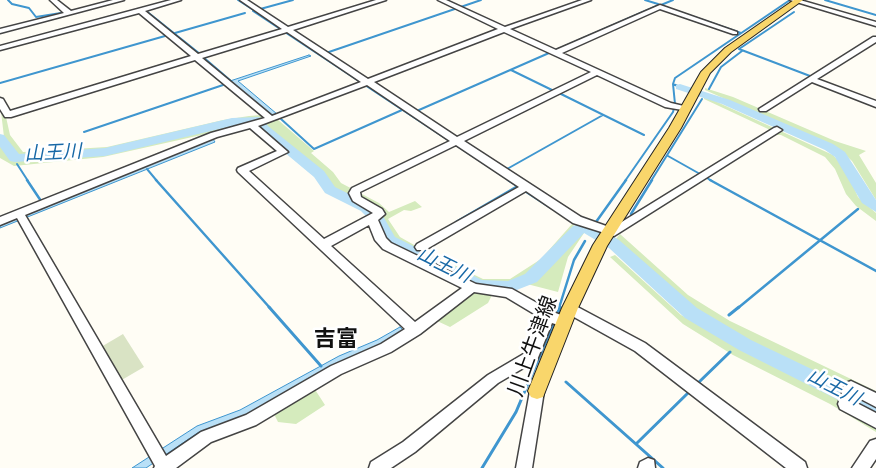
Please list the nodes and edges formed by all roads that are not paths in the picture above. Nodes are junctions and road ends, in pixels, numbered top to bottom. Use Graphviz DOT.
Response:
graph roads {
  1 [pos="53,0"];
  2 [pos="121,0"];
  3 [pos="178,0"];
  4 [pos="243,0"];
  5 [pos="383,0"];
  6 [pos="441,0"];
  7 [pos="588,0"];
  8 [pos="796,1"];
  9 [pos="138,11"];
  10 [pos="68,12"];
  11 [pos="876,24"];
  12 [pos="288,29"];
  13 [pos="505,29"];
  14 [pos="0,30"];
  15 [pos="735,33"];
  16 [pos="876,40"];
  17 [pos="0,48"];
  18 [pos="556,53"];
  19 [pos="196,57"];
  20 [pos="598,72"];
  21 [pos="811,80"];
  22 [pos="363,84"];
  23 [pos="0,101"];
  24 [pos="876,104"];
  25 [pos="682,108"];
  26 [pos="762,109"];
  27 [pos="268,120"];
  28 [pos="252,125"];
  29 [pos="777,130"];
  30 [pos="452,143"];
  31 [pos="522,189"];
  32 [pos="376,216"];
  33 [pos="21,217"];
  34 [pos="0,221"];
  35 [pos="608,231"];
  36 [pos="323,246"];
  37 [pos="421,247"];
  38 [pos="472,287"];
  39 [pos="567,315"];
  40 [pos="548,316"];
  41 [pos="415,330"];
  42 [pos="537,391"];
  43 [pos="876,400"];
  44 [pos="876,421"];
  45 [pos="876,446"];
  46 [pos="161,461"];
  47 [pos="377,468"];
  48 [pos="524,468"];
  49 [pos="799,468"];
  50 [pos="860,468"];
  1 -- 10 [label="street"];
  2 -- 9 [label="street"];
  2 -- 10 [label="street"];
  3 -- 9 [label="street"];
  4 -- 12 [label="street"];
  5 -- 12 [label="street"];
  6 -- 13 [label="street"];
  7 -- 13 [label="street"];
  8 -- 11 [label="street"];
  8 -- 25 [label="main road"];
  9 -- 17 [label="street"];
  9 -- 19 [label="street"];
  10 -- 14 [label="street"];
  12 -- 19 [label="street"];
  12 -- 22 [label="street"];
  13 -- 18 [label="street"];
  13 -- 22 [label="street"];
  15 -- 18 [label="street"];
  16 -- 21 [label="street"];
  18 -- 20 [label="street"];
  19 -- 23 [label="street"];
  19 -- 27 [label="street"];
  20 -- 25 [label="street"];
  20 -- 30 [label="street"];
  21 -- 24 [label="street"];
  21 -- 26 [label="street"];
  22 -- 27 [label="street"];
  22 -- 30 [label="street"];
  25 -- 35 [label="main road"];
  27 -- 28 [label="street"];
  28 -- 33 [label="street"];
  28 -- 36 [label="street"];
  29 -- 35 [label="street"];
  30 -- 31 [label="street"];
  30 -- 32 [label="street"];
  31 -- 35 [label="street"];
  31 -- 37 [label="street"];
  32 -- 36 [label="street"];
  32 -- 38 [label="street"];
  33 -- 34 [label="street"];
  33 -- 46 [label="street"];
  35 -- 39 [label="main road, 川上牛津線"];
  36 -- 41 [label="street"];
  38 -- 40 [label="street"];
  38 -- 41 [label="street"];
  39 -- 40 [label="street"];
  39 -- 42 [label="main road, 川上牛津線"];
  39 -- 49 [label="street"];
  40 -- 47 [label="street"];
  41 -- 46 [label="street"];
  42 -- 48 [label="street, 川上牛津線"];
  43 -- 44 [label="street"];
  45 -- 50 [label="street"];
}
